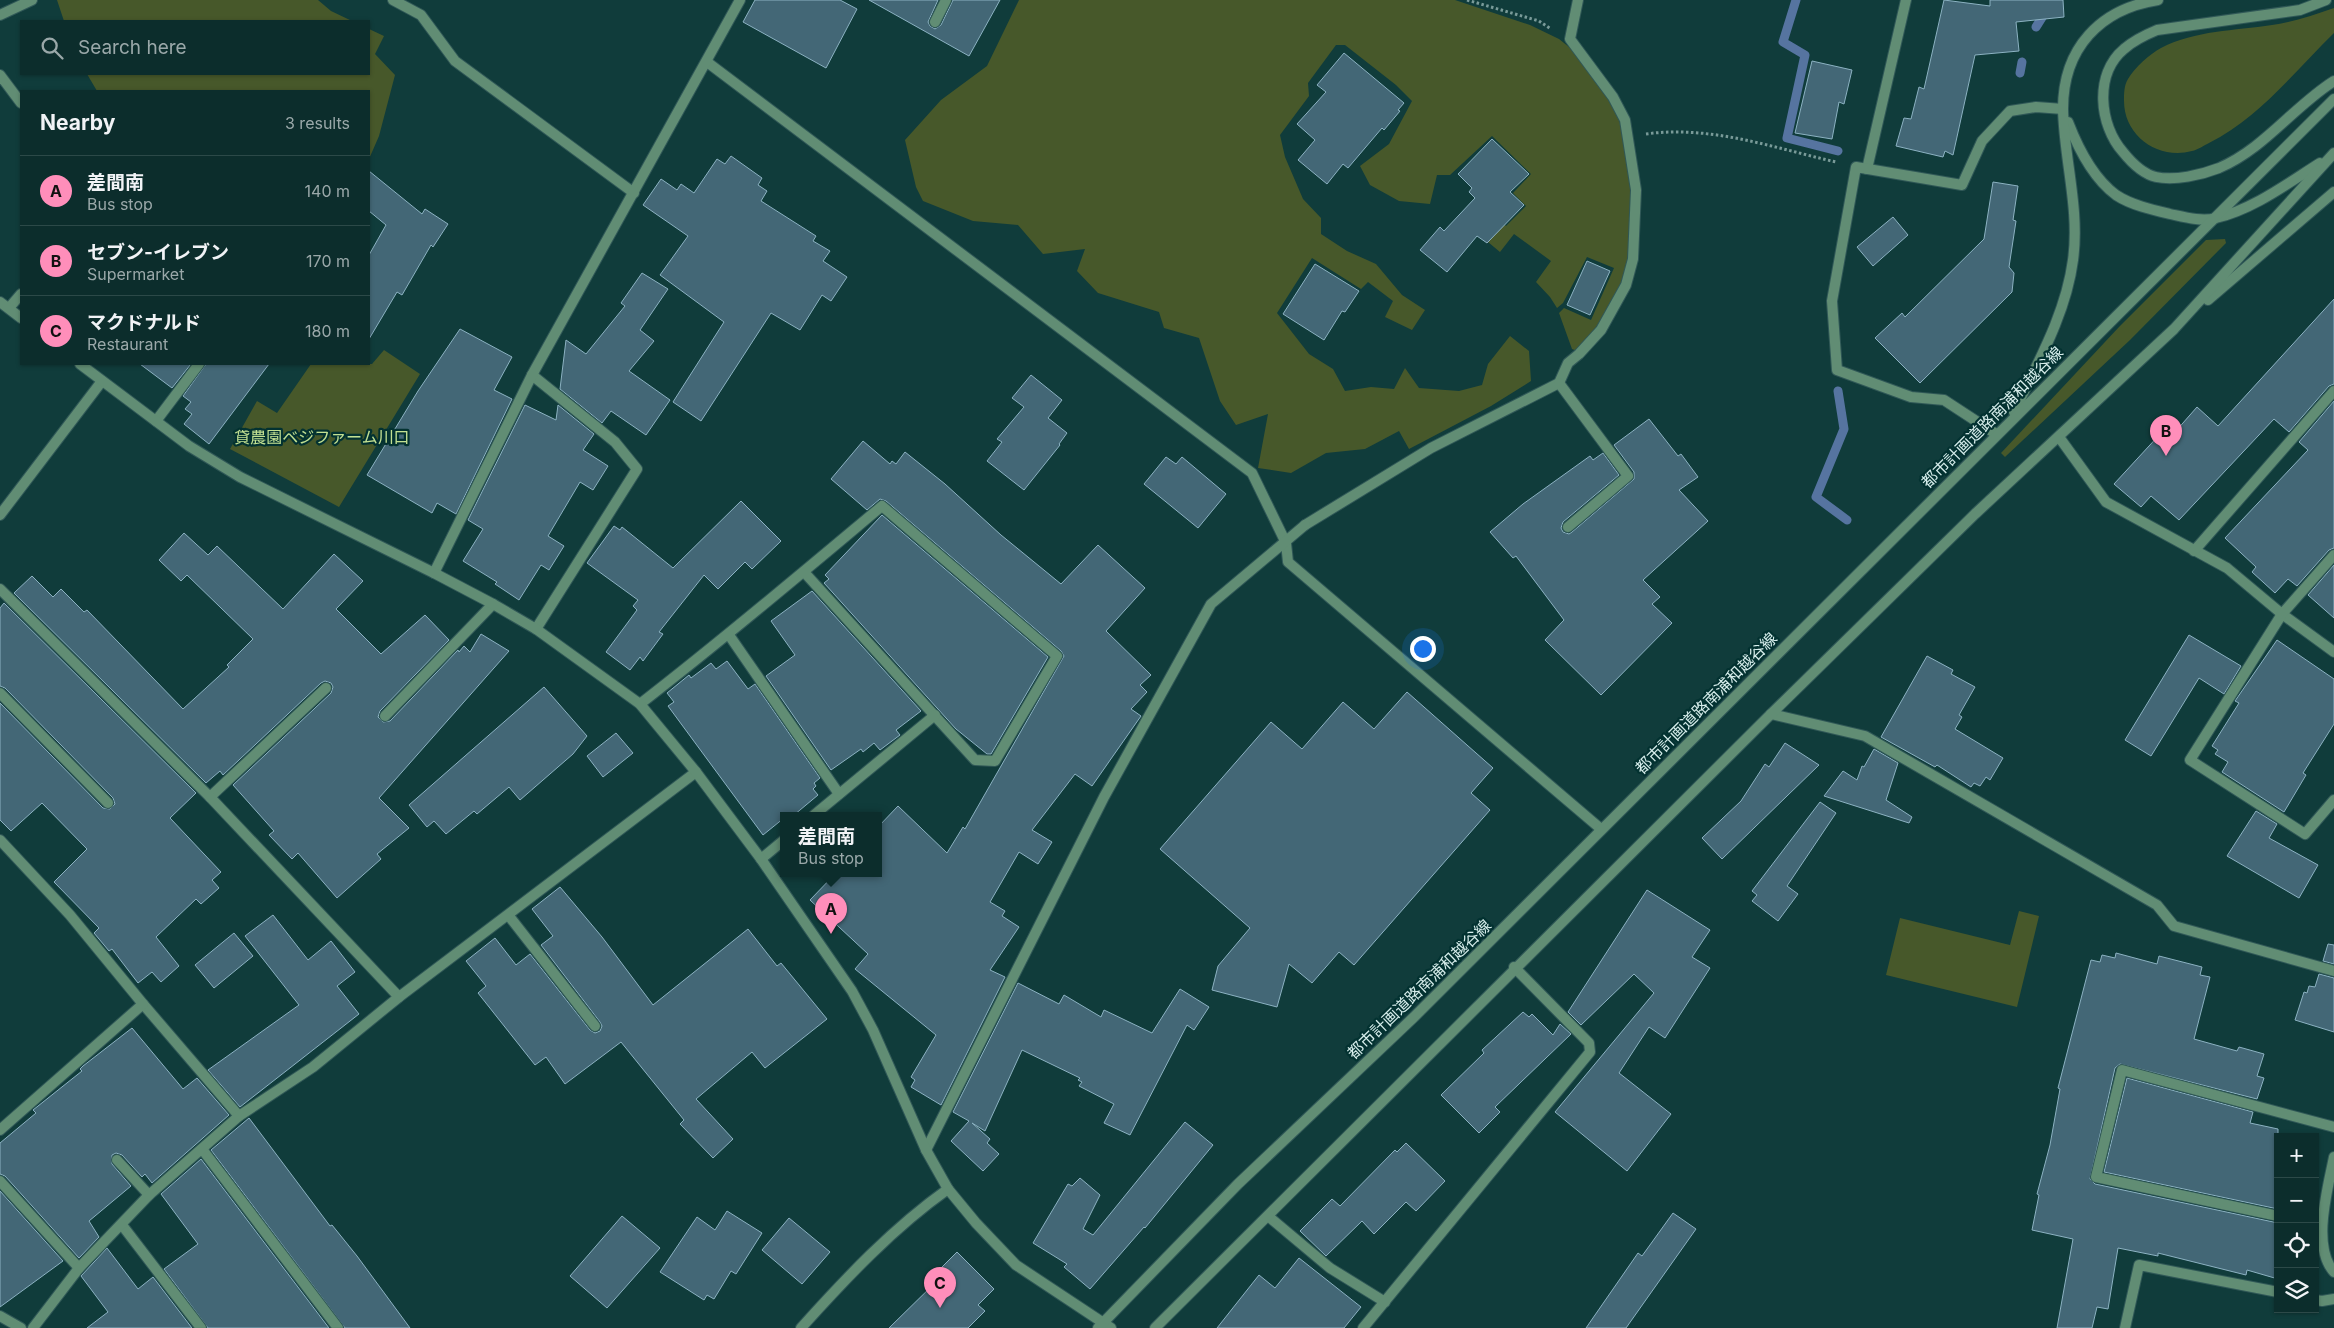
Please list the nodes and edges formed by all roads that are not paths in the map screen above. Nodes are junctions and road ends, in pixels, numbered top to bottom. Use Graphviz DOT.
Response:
graph roads {
  1 [pos="32,0"];
  2 [pos="393,0"];
  3 [pos="740,0"];
  4 [pos="946,0"];
  5 [pos="1578,0"];
  6 [pos="1906,0"];
  7 [pos="2158,0"];
  8 [pos="2326,0"];
  9 [pos="0,15"];
  10 [pos="935,22"];
  11 [pos="706,62"];
  12 [pos="0,75"];
  13 [pos="2334,80"];
  14 [pos="2334,99"];
  15 [pos="20,102"];
  16 [pos="2063,109"];
  17 [pos="2333,154"];
  18 [pos="1867,169"];
  19 [pos="2334,192"];
  20 [pos="634,193"];
  21 [pos="2215,219"];
  22 [pos="20,295"];
  23 [pos="0,302"];
  24 [pos="9,308"];
  25 [pos="20,317"];
  26 [pos="2174,329"];
  27 [pos="81,365"];
  28 [pos="198,365"];
  29 [pos="532,374"];
  30 [pos="102,381"];
  31 [pos="1560,383"];
  32 [pos="2334,391"];
  33 [pos="2011,420"];
  34 [pos="156,421"];
  35 [pos="1996,434"];
  36 [pos="2059,437"];
  37 [pos="0,515"];
  38 [pos="1568,527"];
  39 [pos="1286,543"];
  40 [pos="2194,551"];
  41 [pos="2334,555"];
  42 [pos="434,572"];
  43 [pos="804,572"];
  44 [pos="0,590"];
  45 [pos="493,604"];
  46 [pos="2282,614"];
  47 [pos="536,630"];
  48 [pos="729,634"];
  49 [pos="2334,652"];
  50 [pos="326,688"];
  51 [pos="0,693"];
  52 [pos="640,704"];
  53 [pos="1771,714"];
  54 [pos="935,715"];
  55 [pos="386,716"];
  56 [pos="696,772"];
  57 [pos="840,794"];
  58 [pos="210,797"];
  59 [pos="2334,800"];
  60 [pos="108,803"];
  61 [pos="818,812"];
  62 [pos="1601,830"];
  63 [pos="0,840"];
  64 [pos="780,843"];
  65 [pos="761,859"];
  66 [pos="509,916"];
  67 [pos="1514,968"];
  68 [pos="2334,971"];
  69 [pos="399,997"];
  70 [pos="143,1004"];
  71 [pos="595,1026"];
  72 [pos="239,1116"];
  73 [pos="2334,1127"];
  74 [pos="0,1130"];
  75 [pos="202,1149"];
  76 [pos="926,1150"];
  77 [pos="2334,1157"];
  78 [pos="117,1160"];
  79 [pos="0,1181"];
  80 [pos="948,1189"];
  81 [pos="149,1195"];
  82 [pos="2274,1215"];
  83 [pos="1268,1216"];
  84 [pos="2318,1223"];
  85 [pos="122,1224"];
  86 [pos="2319,1228"];
  87 [pos="79,1268"];
  88 [pos="2332,1268"];
  89 [pos="2274,1291"];
  90 [pos="2334,1299"];
  91 [pos="2319,1301"];
  92 [pos="1385,1302"];
  93 [pos="0,1316"];
  94 [pos="1104,1326"];
  95 [pos="21,1328"];
  96 [pos="33,1328"];
  97 [pos="202,1328"];
  98 [pos="338,1328"];
  99 [pos="801,1328"];
  100 [pos="1155,1328"];
  101 [pos="1363,1328"];
  102 [pos="2125,1328"];
  1 -- 9 [label="street"];
  2 -- 20 [label="street"];
  3 -- 11 [label="street"];
  4 -- 10 [label="street"];
  5 -- 31 [label="street"];
  6 -- 18 [label="street"];
  7 -- 16 [label="street"];
  8 -- 13 [label="street"];
  11 -- 20 [label="street"];
  11 -- 39 [label="street"];
  12 -- 15 [label="street"];
  14 -- 21 [label="street, 都市計画道路南浦和越谷線"];
  16 -- 18 [label="street"];
  16 -- 21 [label="street"];
  16 -- 33 [label="street"];
  17 -- 21 [label="street"];
  17 -- 26 [label="street"];
  18 -- 35 [label="street"];
  19 -- 26 [label="street"];
  20 -- 29 [label="street"];
  21 -- 33 [label="street, 都市計画道路南浦和越谷線"];
  22 -- 24 [label="street"];
  23 -- 24 [label="street"];
  24 -- 25 [label="street"];
  26 -- 36 [label="street"];
  27 -- 30 [label="street"];
  28 -- 34 [label="street"];
  29 -- 42 [label="street"];
  29 -- 47 [label="street"];
  30 -- 34 [label="street"];
  30 -- 37 [label="street"];
  31 -- 38 [label="street"];
  31 -- 39 [label="street"];
  32 -- 40 [label="street"];
  33 -- 35 [label="street, 都市計画道路南浦和越谷線"];
  34 -- 42 [label="street"];
  35 -- 62 [label="street, 都市計画道路南浦和越谷線"];
  36 -- 40 [label="street"];
  36 -- 53 [label="street"];
  39 -- 62 [label="street"];
  39 -- 76 [label="street"];
  40 -- 46 [label="street"];
  41 -- 46 [label="street"];
  42 -- 45 [label="street"];
  43 -- 48 [label="street"];
  43 -- 54 [label="street"];
  43 -- 54 [label="street"];
  44 -- 58 [label="street"];
  45 -- 47 [label="street"];
  45 -- 55 [label="street"];
  46 -- 49 [label="street"];
  46 -- 59 [label="street"];
  47 -- 52 [label="street"];
  48 -- 52 [label="street"];
  48 -- 57 [label="street"];
  50 -- 58 [label="street"];
  51 -- 60 [label="street"];
  52 -- 56 [label="street"];
  53 -- 67 [label="street"];
  53 -- 68 [label="street"];
  54 -- 57 [label="street"];
  56 -- 65 [label="street"];
  56 -- 66 [label="street"];
  57 -- 61 [label="street"];
  58 -- 69 [label="street"];
  62 -- 94 [label="street, 都市計画道路南浦和越谷線"];
  63 -- 70 [label="street"];
  64 -- 65 [label="street"];
  65 -- 76 [label="street"];
  66 -- 69 [label="street"];
  66 -- 71 [label="street"];
  67 -- 83 [label="street"];
  67 -- 92 [label="street"];
  69 -- 72 [label="street"];
  70 -- 72 [label="street"];
  70 -- 74 [label="street"];
  72 -- 75 [label="street"];
  73 -- 82 [label="street"];
  75 -- 81 [label="street"];
  75 -- 98 [label="street"];
  76 -- 80 [label="street"];
  77 -- 84 [label="street"];
  78 -- 81 [label="street"];
  79 -- 87 [label="street"];
  80 -- 94 [label="street"];
  80 -- 99 [label="street"];
  81 -- 85 [label="street"];
  83 -- 92 [label="street"];
  83 -- 100 [label="street"];
  85 -- 87 [label="street"];
  85 -- 97 [label="street"];
  86 -- 88 [label="street"];
  87 -- 96 [label="street"];
  89 -- 102 [label="street"];
  90 -- 91 [label="street"];
  92 -- 101 [label="street"];
  93 -- 95 [label="street"];
}
